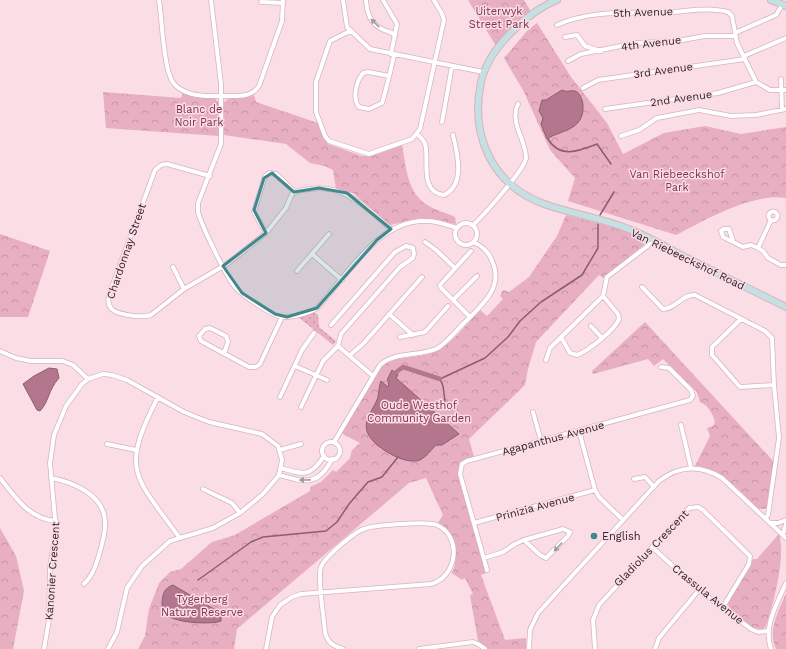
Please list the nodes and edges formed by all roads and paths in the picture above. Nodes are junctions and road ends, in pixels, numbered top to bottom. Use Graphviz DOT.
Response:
graph roads {
  1 [pos="159,0"];
  2 [pos="211,0"];
  3 [pos="343,0"];
  4 [pos="366,0"];
  5 [pos="382,0"];
  6 [pos="434,0"];
  7 [pos="557,0"];
  8 [pos="771,0"];
  9 [pos="261,2"];
  10 [pos="283,2"];
  11 [pos="784,5"];
  12 [pos="557,25"];
  13 [pos="350,30"];
  14 [pos="736,34"];
  15 [pos="395,36"];
  16 [pos="565,37"];
  17 [pos="786,38"];
  18 [pos="601,51"];
  19 [pos="393,54"];
  20 [pos="745,57"];
  21 [pos="568,61"];
  22 [pos="435,63"];
  23 [pos="452,66"];
  24 [pos="483,72"];
  25 [pos="389,76"];
  26 [pos="781,78"];
  27 [pos="756,82"];
  28 [pos="583,88"];
  29 [pos="784,90"];
  30 [pos="221,96"];
  31 [pos="518,104"];
  32 [pos="605,109"];
  33 [pos="784,109"];
  34 [pos="442,122"];
  35 [pos="417,134"];
  36 [pos="453,135"];
  37 [pos="621,136"];
  38 [pos="210,176"];
  39 [pos="510,184"];
  40 [pos="295,192"];
  41 [pos="771,220"];
  42 [pos="473,225"];
  43 [pos="457,228"];
  44 [pos="391,229"];
  45 [pos="266,233"];
  46 [pos="329,234"];
  47 [pos="654,241"];
  48 [pos="733,241"];
  49 [pos="425,242"];
  50 [pos="473,242"];
  51 [pos="758,248"];
  52 [pos="472,251"];
  53 [pos="312,254"];
  54 [pos="786,265"];
  55 [pos="223,266"];
  56 [pos="172,267"];
  57 [pos="455,268"];
  58 [pos="297,271"];
  59 [pos="477,276"];
  60 [pos="422,277"];
  61 [pos="342,280"];
  62 [pos="642,287"];
  63 [pos="184,289"];
  64 [pos="603,296"];
  65 [pos="453,300"];
  66 [pos="448,306"];
  67 [pos="786,307"];
  68 [pos="389,314"];
  69 [pos="282,317"];
  70 [pos="470,317"];
  71 [pos="741,319"];
  72 [pos="331,324"];
  73 [pos="591,326"];
  74 [pos="314,333"];
  75 [pos="413,335"];
  76 [pos="400,337"];
  77 [pos="561,337"];
  78 [pos="602,338"];
  79 [pos="338,346"];
  80 [pos="0,351"];
  81 [pos="224,353"];
  82 [pos="350,356"];
  83 [pos="546,360"];
  84 [pos="295,366"];
  85 [pos="661,367"];
  86 [pos="316,375"];
  87 [pos="373,376"];
  88 [pos="88,379"];
  89 [pos="327,380"];
  90 [pos="774,385"];
  91 [pos="158,397"];
  92 [pos="280,397"];
  93 [pos="301,407"];
  94 [pos="533,412"];
  95 [pos="680,425"];
  96 [pos="579,430"];
  97 [pos="541,441"];
  98 [pos="334,442"];
  99 [pos="106,444"];
  100 [pos="301,444"];
  101 [pos="136,450"];
  102 [pos="280,450"];
  103 [pos="324,456"];
  104 [pos="332,460"];
  105 [pos="282,468"];
  106 [pos="691,468"];
  107 [pos="279,475"];
  108 [pos="0,478"];
  109 [pos="50,478"];
  110 [pos="634,479"];
  111 [pos="654,487"];
  112 [pos="203,488"];
  113 [pos="595,490"];
  114 [pos="240,513"];
  115 [pos="766,518"];
  116 [pos="623,520"];
  117 [pos="786,520"];
  118 [pos="56,521"];
  119 [pos="474,523"];
  120 [pos="771,523"];
  121 [pos="786,524"];
  122 [pos="784,536"];
  123 [pos="179,537"];
  124 [pos="524,540"];
  125 [pos="652,547"];
  126 [pos="484,558"];
  127 [pos="487,570"];
  128 [pos="786,583"];
  129 [pos="84,584"];
  130 [pos="699,590"];
  131 [pos="322,592"];
  132 [pos="723,607"];
  133 [pos="768,630"];
  134 [pos="44,649"];
  135 [pos="108,649"];
  136 [pos="266,649"];
  137 [pos="343,649"];
  138 [pos="419,649"];
  139 [pos="485,649"];
  140 [pos="529,649"];
  141 [pos="595,649"];
  142 [pos="655,649"];
  143 [pos="771,649"];
  1 -- 30 [label="street"];
  2 -- 30 [label="street"];
  3 -- 13 [label="street"];
  15 -- 4 [label="street, one-way"];
  5 -- 15 [label="street"];
  6 -- 22 [label="street"];
  7 -- 24 [label="street, Van Riebeeckshof Road"];
  8 -- 11 [label="street"];
  9 -- 10 [label="street"];
  10 -- 30 [label="street"];
  11 -- 14 [label="street"];
  12 -- 14 [label="street, 5th Avenue"];
  13 -- 19 [label="street"];
  13 -- 35 [label="street"];
  14 -- 18 [label="street, 4th Avenue"];
  14 -- 20 [label="street"];
  15 -- 19 [label="street"];
  16 -- 18 [label="street"];
  17 -- 20 [label="street, 3rd Avenue"];
  18 -- 21 [label="street, 4th Avenue"];
  19 -- 22 [label="street"];
  19 -- 25 [label="street"];
  20 -- 27 [label="street"];
  20 -- 28 [label="street, 3rd Avenue"];
  22 -- 23 [label="street"];
  22 -- 35 [label="street"];
  23 -- 24 [label="street"];
  23 -- 34 [label="street"];
  24 -- 39 [label="street, Van Riebeeckshof Road"];
  25 -- 25 [label="street"];
  26 -- 29 [label="street"];
  27 -- 29 [label="street"];
  27 -- 32 [label="street, 2nd Avenue"];
  29 -- 33 [label="street"];
  30 -- 38 [label="street"];
  31 -- 39 [label="street"];
  33 -- 37 [label="street"];
  35 -- 36 [label="street"];
  38 -- 55 [label="street"];
  38 -- 63 [label="street, Chardonnay Street"];
  39 -- 42 [label="street"];
  39 -- 47 [label="street, Van Riebeeckshof Road"];
  40 -- 44 [label="street"];
  40 -- 45 [label="street, Chardonnay Street"];
  40 -- 45 [label="street"];
  41 -- 51 [label="street"];
  42 -- 43 [label="street"];
  42 -- 50 [label="street"];
  43 -- 44 [label="street"];
  43 -- 50 [label="street"];
  44 -- 61 [label="street"];
  45 -- 55 [label="street, Chardonnay Street"];
  46 -- 53 [label="street"];
  47 -- 64 [label="street"];
  47 -- 67 [label="street, Van Riebeeckshof Road"];
  48 -- 51 [label="street"];
  49 -- 57 [label="street"];
  50 -- 70 [label="street"];
  51 -- 54 [label="street"];
  52 -- 57 [label="street"];
  53 -- 58 [label="street"];
  53 -- 61 [label="street"];
  55 -- 63 [label="street, Chardonnay Street"];
  55 -- 69 [label="street"];
  56 -- 63 [label="street"];
  57 -- 65 [label="street"];
  59 -- 65 [label="street"];
  60 -- 68 [label="street"];
  61 -- 69 [label="street"];
  62 -- 71 [label="street"];
  64 -- 77 [label="street"];
  64 -- 78 [label="street"];
  65 -- 70 [label="street"];
  66 -- 75 [label="street"];
  68 -- 75 [label="street"];
  68 -- 82 [label="street"];
  69 -- 81 [label="street"];
  70 -- 87 [label="street"];
  71 -- 90 [label="street"];
  71 -- 90 [label="street"];
  72 -- 79 [label="street"];
  73 -- 78 [label="street"];
  74 -- 84 [label="street"];
  75 -- 76 [label="street"];
  77 -- 78 [label="street"];
  77 -- 83 [label="street"];
  79 -- 82 [label="street"];
  79 -- 86 [label="street"];
  80 -- 88 [label="street"];
  81 -- 81 [label="street"];
  82 -- 87 [label="street"];
  84 -- 86 [label="street"];
  84 -- 92 [label="street"];
  85 -- 96 [label="street, Agapanthus Avenue"];
  86 -- 89 [label="street"];
  86 -- 93 [label="street"];
  87 -- 98 [label="street"];
  88 -- 91 [label="street"];
  88 -- 109 [label="street, Kanonier Crescent"];
  90 -- 115 [label="street"];
  91 -- 101 [label="street"];
  91 -- 102 [label="street"];
  94 -- 97 [label="street"];
  95 -- 106 [label="street"];
  96 -- 97 [label="street, Agapanthus Avenue"];
  96 -- 113 [label="street"];
  97 -- 119 [label="street, Agapanthus Avenue"];
  98 -- 103 [label="street"];
  98 -- 104 [label="street"];
  99 -- 101 [label="street"];
  100 -- 102 [label="street"];
  101 -- 123 [label="street"];
  102 -- 105 [label="street"];
  103 -- 104 [label="street"];
  103 -- 105 [label="street"];
  104 -- 107 [label="street, one-way"];
  105 -- 107 [label="street"];
  106 -- 111 [label="street"];
  106 -- 115 [label="street"];
  107 -- 114 [label="street"];
  108 -- 118 [label="street"];
  109 -- 118 [label="street, Kanonier Crescent"];
  109 -- 129 [label="street"];
  110 -- 111 [label="street"];
  111 -- 116 [label="street"];
  112 -- 114 [label="street"];
  113 -- 116 [label="street"];
  113 -- 119 [label="street, Prinizia Avenue"];
  114 -- 123 [label="street"];
  115 -- 120 [label="street"];
  116 -- 140 [label="street"];
  117 -- 120 [label="street"];
  118 -- 134 [label="street, Kanonier Crescent"];
  119 -- 126 [label="street, Agapanthus Avenue"];
  120 -- 122 [label="street"];
  121 -- 122 [label="street"];
  123 -- 135 [label="street"];
  124 -- 124 [label="street, one-way"];
  124 -- 126 [label="street"];
  125 -- 130 [label="street, Crassula Avenue"];
  125 -- 132 [label="street, Gladiolus Crescent"];
  125 -- 141 [label="street, Gladiolus Crescent"];
  126 -- 127 [label="street, Agapanthus Avenue"];
  128 -- 133 [label="street"];
  130 -- 132 [label="street, Crassula Avenue"];
  130 -- 142 [label="street"];
  131 -- 131 [label="street"];
  131 -- 136 [label="street"];
  131 -- 137 [label="street"];
  132 -- 133 [label="street, Crassula Avenue"];
  133 -- 143 [label="street"];
  138 -- 139 [label="street"];
}
